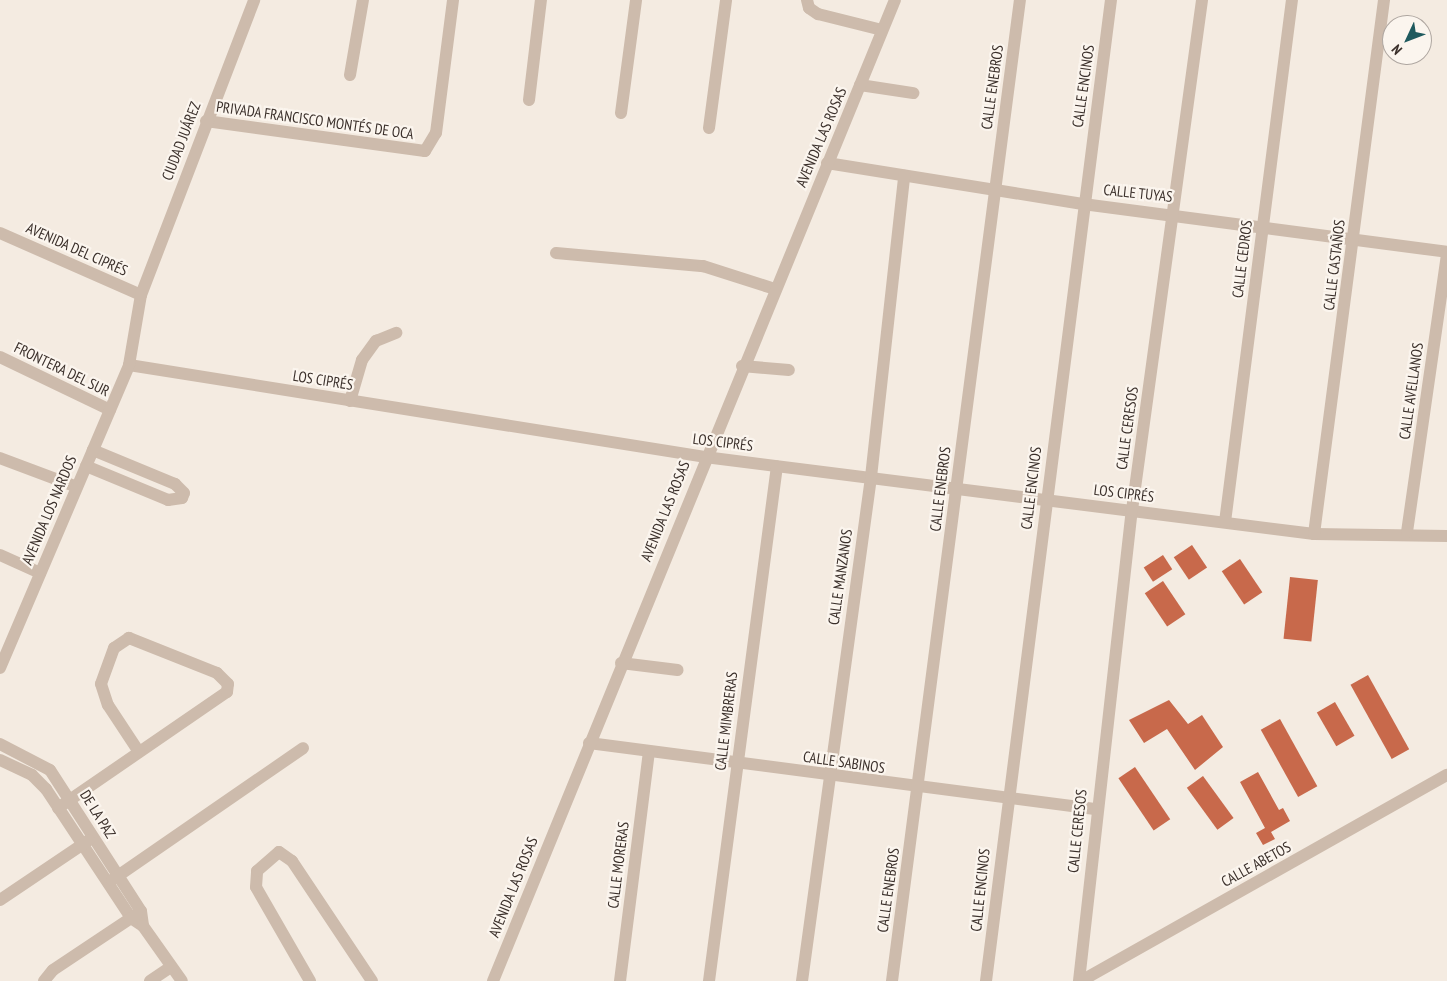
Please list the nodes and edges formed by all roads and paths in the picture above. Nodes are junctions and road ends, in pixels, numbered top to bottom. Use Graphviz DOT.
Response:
graph roads {
  1 [pos="254,0"];
  2 [pos="363,0"];
  3 [pos="453,0"];
  4 [pos="541,0"];
  5 [pos="636,0"];
  6 [pos="726,0"];
  7 [pos="807,0"];
  8 [pos="895,0"];
  9 [pos="1020,0"];
  10 [pos="1110,0"];
  11 [pos="1202,0"];
  12 [pos="1292,0"];
  13 [pos="1384,0"];
  14 [pos="882,30"];
  15 [pos="350,75"];
  16 [pos="860,86"];
  17 [pos="913,93"];
  18 [pos="529,100"];
  19 [pos="621,113"];
  20 [pos="206,120"];
  21 [pos="709,128"];
  22 [pos="827,163"];
  23 [pos="904,176"];
  24 [pos="994,191"];
  25 [pos="1083,204"];
  26 [pos="1174,213"];
  27 [pos="1262,228"];
  28 [pos="0,233"];
  29 [pos="1353,239"];
  30 [pos="556,253"];
  31 [pos="1447,253"];
  32 [pos="775,289"];
  33 [pos="141,295"];
  34 [pos="396,333"];
  35 [pos="0,357"];
  36 [pos="129,365"];
  37 [pos="742,366"];
  38 [pos="789,370"];
  39 [pos="350,401"];
  40 [pos="110,410"];
  41 [pos="93,450"];
  42 [pos="704,457"];
  43 [pos="0,458"];
  44 [pos="86,466"];
  45 [pos="776,466"];
  46 [pos="871,477"];
  47 [pos="77,487"];
  48 [pos="956,489"];
  49 [pos="1046,499"];
  50 [pos="1132,510"];
  51 [pos="1225,522"];
  52 [pos="1407,532"];
  53 [pos="1314,534"];
  54 [pos="1433,536"];
  55 [pos="1447,536"];
  56 [pos="1447,546"];
  57 [pos="0,555"];
  58 [pos="40,573"];
  59 [pos="621,663"];
  60 [pos="1,664"];
  61 [pos="678,670"];
  62 [pos="589,743"];
  63 [pos="0,744"];
  64 [pos="303,748"];
  65 [pos="139,752"];
  66 [pos="649,752"];
  67 [pos="0,760"];
  68 [pos="737,763"];
  69 [pos="1447,775"];
  70 [pos="829,776"];
  71 [pos="919,789"];
  72 [pos="70,799"];
  73 [pos="1006,799"];
  74 [pos="58,808"];
  75 [pos="1095,809"];
  76 [pos="94,838"];
  77 [pos="82,845"];
  78 [pos="113,880"];
  79 [pos="0,900"];
  80 [pos="136,915"];
  81 [pos="171,967"];
  82 [pos="44,981"];
  83 [pos="150,981"];
  84 [pos="182,981"];
  85 [pos="310,981"];
  86 [pos="372,981"];
  87 [pos="493,981"];
  88 [pos="620,981"];
  89 [pos="709,981"];
  90 [pos="802,981"];
  91 [pos="892,981"];
  92 [pos="986,981"];
  93 [pos="1080,981"];
  1 -- 20 [label="street, CIUDAD JUÁREZ"];
  2 -- 15 [label="street"];
  3 -- 20 [label="street, PRIVADA FRANCISCO MONTÉS DE OCA"];
  4 -- 18 [label="street"];
  5 -- 19 [label="street"];
  6 -- 21 [label="street"];
  7 -- 14 [label="street"];
  8 -- 14 [label="street, AVENIDA LAS ROSAS"];
  9 -- 24 [label="street, CALLE ENEBROS"];
  10 -- 25 [label="street, CALLE ENCINOS"];
  11 -- 26 [label="street, CALLE CERESOS"];
  12 -- 27 [label="street, CALLE CEDROS"];
  13 -- 29 [label="street, CALLE CASTAÑOS"];
  14 -- 16 [label="street, AVENIDA LAS ROSAS"];
  16 -- 17 [label="street"];
  16 -- 22 [label="street, AVENIDA LAS ROSAS"];
  20 -- 33 [label="street, CIUDAD JUÁREZ"];
  22 -- 23 [label="street, CALLE TUYAS"];
  22 -- 32 [label="street, AVENIDA LAS ROSAS"];
  23 -- 24 [label="street, CALLE TUYAS"];
  23 -- 46 [label="street, CALLE MANZANOS"];
  24 -- 25 [label="street, CALLE TUYAS"];
  24 -- 48 [label="street, CALLE ENEBROS"];
  25 -- 26 [label="street, CALLE TUYAS"];
  25 -- 49 [label="street, CALLE ENCINOS"];
  26 -- 27 [label="street, CALLE TUYAS"];
  26 -- 50 [label="street, CALLE CERESOS"];
  27 -- 29 [label="street, CALLE TUYAS"];
  27 -- 51 [label="street, CALLE CEDROS"];
  28 -- 33 [label="street, AVENIDA DEL CIPRÉS"];
  29 -- 31 [label="street, CALLE TUYAS"];
  29 -- 53 [label="street, CALLE CASTAÑOS"];
  30 -- 32 [label="street"];
  31 -- 52 [label="street, CALLE AVELLANOS"];
  32 -- 37 [label="street, AVENIDA LAS ROSAS"];
  33 -- 36 [label="street, CIUDAD JUÁREZ"];
  34 -- 39 [label="street"];
  35 -- 40 [label="street, FRONTERA DEL SUR"];
  36 -- 39 [label="street, LOS CIPRÉS"];
  36 -- 40 [label="street, AVENIDA LOS NARDOS"];
  37 -- 38 [label="street"];
  37 -- 42 [label="street, AVENIDA LAS ROSAS"];
  39 -- 42 [label="street, LOS CIPRÉS"];
  40 -- 41 [label="street, AVENIDA LOS NARDOS"];
  41 -- 44 [label="street, AVENIDA LOS NARDOS"];
  41 -- 44 [label="street"];
  42 -- 45 [label="street, LOS CIPRÉS"];
  42 -- 59 [label="street, AVENIDA LAS ROSAS"];
  43 -- 47 [label="street"];
  44 -- 47 [label="street, AVENIDA LOS NARDOS"];
  45 -- 46 [label="street, LOS CIPRÉS"];
  45 -- 68 [label="street, CALLE MIMBRERAS"];
  46 -- 48 [label="street, LOS CIPRÉS"];
  46 -- 70 [label="street, CALLE MANZANOS"];
  47 -- 58 [label="street, AVENIDA LOS NARDOS"];
  48 -- 49 [label="street, LOS CIPRÉS"];
  48 -- 71 [label="street, CALLE ENEBROS"];
  49 -- 50 [label="street, LOS CIPRÉS"];
  49 -- 73 [label="street, CALLE ENCINOS"];
  50 -- 51 [label="street, LOS CIPRÉS"];
  50 -- 75 [label="street, CALLE CERESOS"];
  51 -- 53 [label="street, LOS CIPRÉS"];
  52 -- 53 [label="street, LOS CIPRÉS"];
  52 -- 54 [label="street, LOS CIPRÉS"];
  54 -- 55 [label="street, LOS CIPRÉS"];
  54 -- 56 [label="street"];
  57 -- 58 [label="street"];
  58 -- 60 [label="street, AVENIDA LOS NARDOS"];
  59 -- 61 [label="street"];
  59 -- 62 [label="street, AVENIDA LAS ROSAS"];
  62 -- 66 [label="street, CALLE SABINOS"];
  62 -- 87 [label="street, AVENIDA LAS ROSAS"];
  63 -- 72 [label="street, DE LA PAZ"];
  64 -- 78 [label="street"];
  65 -- 65 [label="street"];
  65 -- 72 [label="street"];
  66 -- 68 [label="street, CALLE SABINOS"];
  66 -- 88 [label="street, CALLE MORERAS"];
  67 -- 74 [label="street, DE LA PAZ"];
  68 -- 70 [label="street, CALLE SABINOS"];
  68 -- 89 [label="street, CALLE MIMBRERAS"];
  69 -- 93 [label="street, CALLE ABETOS"];
  70 -- 71 [label="street, CALLE SABINOS"];
  70 -- 90 [label="street, CALLE MANZANOS"];
  71 -- 73 [label="street, CALLE SABINOS"];
  71 -- 91 [label="street, CALLE ENEBROS"];
  72 -- 74 [label="street"];
  72 -- 76 [label="street, DE LA PAZ"];
  73 -- 75 [label="street, CALLE SABINOS"];
  73 -- 92 [label="street, CALLE ENCINOS"];
  74 -- 77 [label="street, DE LA PAZ"];
  75 -- 93 [label="street, CALLE CERESOS"];
  76 -- 77 [label="street"];
  76 -- 78 [label="street, DE LA PAZ"];
  77 -- 78 [label="street, DE LA PAZ"];
  77 -- 79 [label="street"];
  78 -- 80 [label="street, DE LA PAZ"];
  80 -- 81 [label="street, DE LA PAZ"];
  80 -- 82 [label="street"];
  81 -- 83 [label="street"];
  81 -- 84 [label="street, DE LA PAZ"];
  85 -- 86 [label="street"];
}
